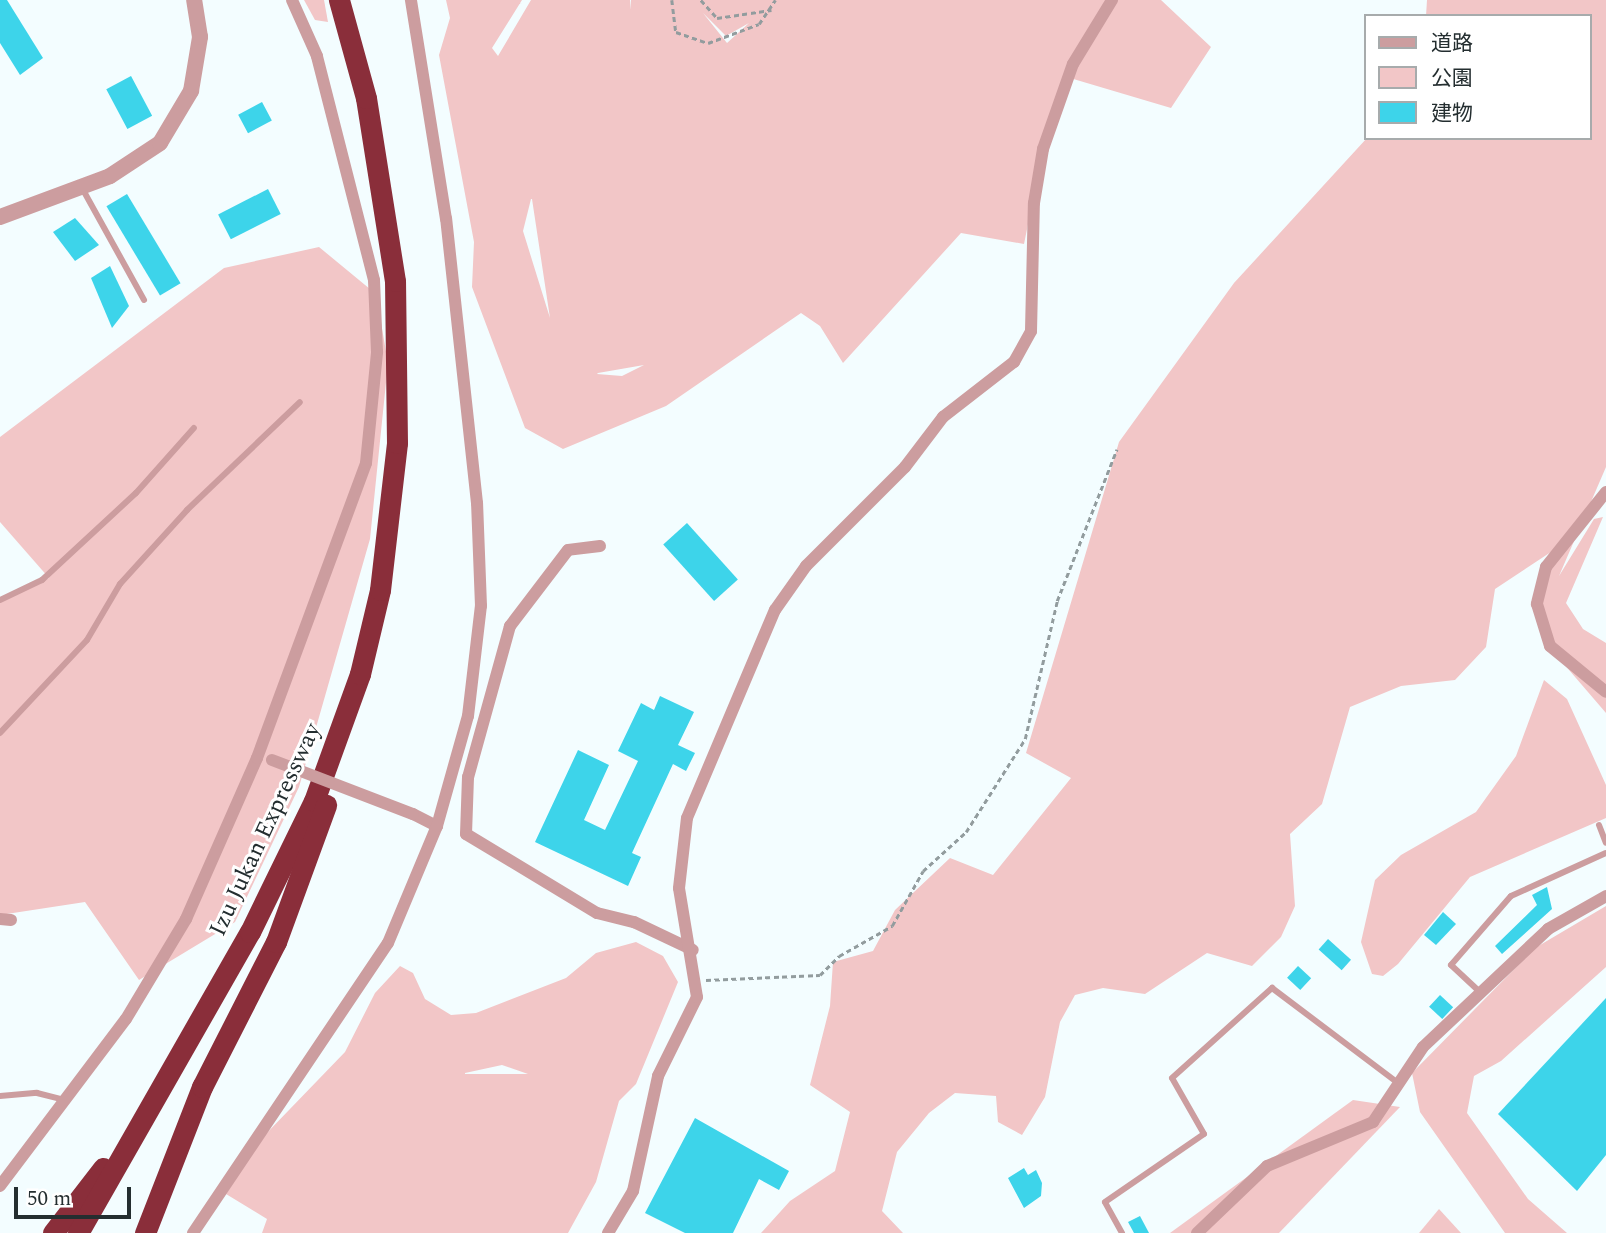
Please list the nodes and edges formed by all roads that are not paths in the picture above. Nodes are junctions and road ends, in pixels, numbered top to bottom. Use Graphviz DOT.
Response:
graph roads {
  1 [pos="194,0"];
  2 [pos="292,0"];
  3 [pos="339,0"];
  4 [pos="348,0"];
  5 [pos="411,0"];
  6 [pos="1112,0"];
  7 [pos="80,186"];
  8 [pos="0,217"];
  9 [pos="144,300"];
  10 [pos="300,402"];
  11 [pos="194,428"];
  12 [pos="1606,492"];
  13 [pos="600,546"];
  14 [pos="0,600"];
  15 [pos="1606,692"];
  16 [pos="0,733"];
  17 [pos="257,758"];
  18 [pos="450,774"];
  19 [pos="468,777"];
  20 [pos="326,805"];
  21 [pos="437,825"];
  22 [pos="1599,825"];
  23 [pos="1606,843"];
  24 [pos="1606,853"];
  25 [pos="1606,896"];
  26 [pos="693,950"];
  27 [pos="1482,994"];
  28 [pos="1398,1083"];
  29 [pos="0,1096"];
  30 [pos="61,1099"];
  31 [pos="154,1103"];
  32 [pos="0,1186"];
  33 [pos="53,1233"];
  34 [pos="78,1233"];
  35 [pos="90,1233"];
  36 [pos="145,1233"];
  37 [pos="193,1233"];
  38 [pos="608,1233"];
  39 [pos="1122,1233"];
  40 [pos="1197,1233"];
  1 -- 7 [label="street"];
  2 -- 17 [label="street"];
  3 -- 31 [label="highway, Izu Jukan Expressway"];
  4 -- 20 [label="highway, Izu Jukan Expressway"];
  5 -- 18 [label="street"];
  6 -- 26 [label="street"];
  7 -- 8 [label="street"];
  7 -- 9 [label="lane"];
  10 -- 16 [label="lane"];
  11 -- 14 [label="lane"];
  12 -- 15 [label="street"];
  13 -- 19 [label="street"];
  17 -- 21 [label="street, bridge"];
  17 -- 30 [label="street"];
  18 -- 19 [label="street"];
  18 -- 21 [label="street"];
  19 -- 26 [label="street"];
  20 -- 35 [label="highway, Izu Jukan Expressway"];
  20 -- 36 [label="highway"];
  21 -- 37 [label="street"];
  22 -- 23 [label="lane"];
  24 -- 27 [label="lane"];
  25 -- 27 [label="street"];
  26 -- 38 [label="street"];
  27 -- 28 [label="street"];
  28 -- 39 [label="lane"];
  28 -- 40 [label="street"];
  29 -- 30 [label="lane"];
  30 -- 32 [label="street"];
  31 -- 33 [label="highway"];
  31 -- 34 [label="highway, Izu Jukan Expressway"];
}
